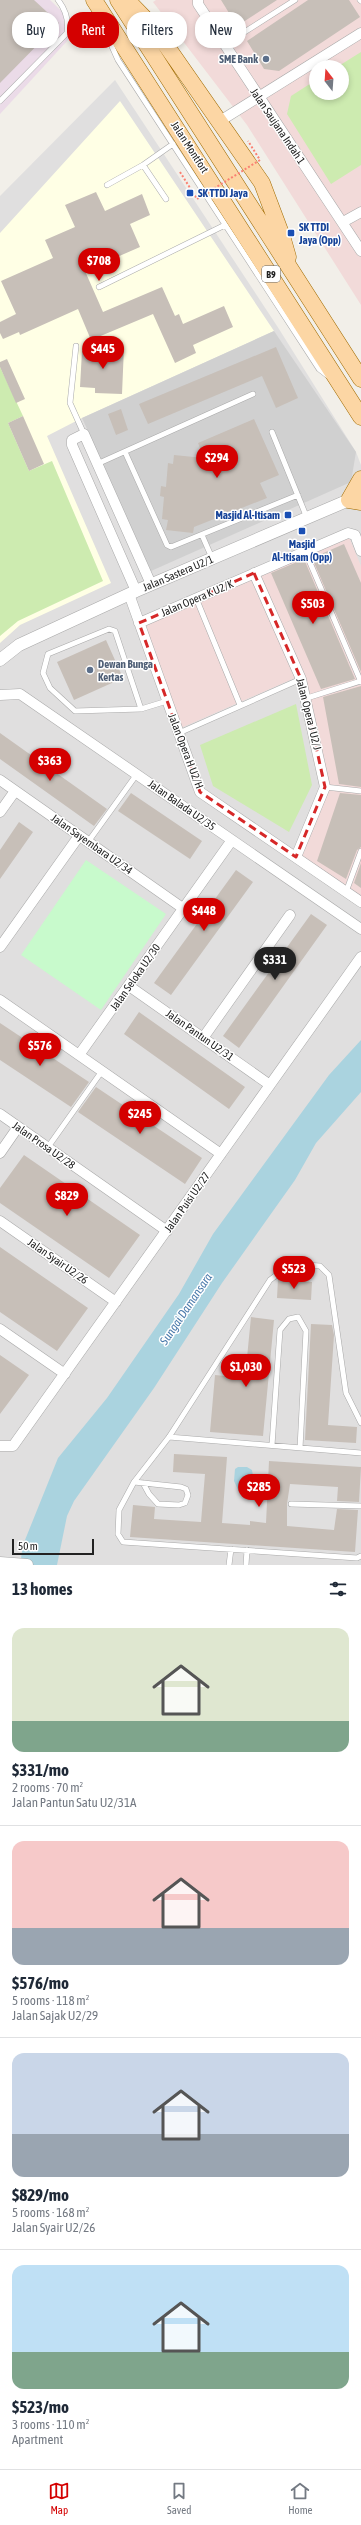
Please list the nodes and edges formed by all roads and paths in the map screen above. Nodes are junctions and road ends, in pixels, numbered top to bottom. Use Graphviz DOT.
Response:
graph roads {
  1 [pos="58,0"];
  2 [pos="93,0"];
  3 [pos="118,0"];
  4 [pos="127,0"];
  5 [pos="198,0"];
  6 [pos="295,0"];
  7 [pos="203,12"];
  8 [pos="246,31"];
  9 [pos="361,33"];
  10 [pos="226,48"];
  11 [pos="258,98"];
  12 [pos="0,101"];
  13 [pos="220,121"];
  14 [pos="248,141"];
  15 [pos="173,144"];
  16 [pos="143,165"];
  17 [pos="180,172"];
  18 [pos="107,185"];
  19 [pos="166,199"];
  20 [pos="361,212"];
  21 [pos="343,222"];
  22 [pos="225,225"];
  23 [pos="361,251"];
  24 [pos="292,272"];
  25 [pos="99,288"];
  26 [pos="76,346"];
  27 [pos="361,380"];
  28 [pos="345,389"];
  29 [pos="253,394"];
  30 [pos="361,417"];
  31 [pos="272,432"];
  32 [pos="84,434"];
  33 [pos="124,452"];
  34 [pos="97,464"];
  35 [pos="361,479"];
  36 [pos="298,495"];
  37 [pos="357,499"];
  38 [pos="307,518"];
  39 [pos="202,535"];
  40 [pos="361,550"];
  41 [pos="305,552"];
  42 [pos="212,558"];
  43 [pos="254,573"];
  44 [pos="151,584"];
  45 [pos="132,593"];
  46 [pos="196,598"];
  47 [pos="139,623"];
  48 [pos="0,660"];
  49 [pos="301,679"];
  50 [pos="361,682"];
  51 [pos="0,695"];
  52 [pos="307,698"];
  53 [pos="167,702"];
  54 [pos="240,705"];
  55 [pos="141,709"];
  56 [pos="179,732"];
  57 [pos="137,774"];
  58 [pos="0,780"];
  59 [pos="325,787"];
  60 [pos="15,791"];
  61 [pos="361,791"];
  62 [pos="0,812"];
  63 [pos="79,836"];
  64 [pos="232,840"];
  65 [pos="88,842"];
  66 [pos="361,851"];
  67 [pos="296,857"];
  68 [pos="346,892"];
  69 [pos="361,902"];
  70 [pos="184,909"];
  71 [pos="290,915"];
  72 [pos="361,929"];
  73 [pos="0,947"];
  74 [pos="361,957"];
  75 [pos="129,986"];
  76 [pos="0,1000"];
  77 [pos="203,1038"];
  78 [pos="79,1055"];
  79 [pos="102,1071"];
  80 [pos="270,1085"];
  81 [pos="0,1114"];
  82 [pos="18,1127"];
  83 [pos="48,1148"];
  84 [pos="0,1153"];
  85 [pos="221,1154"];
  86 [pos="0,1221"];
  87 [pos="167,1231"];
  88 [pos="116,1302"];
  89 [pos="0,1329"];
  90 [pos="65,1374"];
  91 [pos="361,1422"];
  92 [pos="169,1437"];
  93 [pos="272,1445"];
  94 [pos="0,1446"];
  95 [pos="300,1448"];
  96 [pos="361,1453"];
  97 [pos="134,1482"];
  98 [pos="144,1483"];
  99 [pos="291,1504"];
  100 [pos="361,1506"];
  101 [pos="230,1548"];
  102 [pos="247,1550"];
  103 [pos="361,1556"];
  104 [pos="0,1563"];
  105 [pos="28,1565"];
  106 [pos="229,1565"];
  107 [pos="246,1565"];
  1 -- 12 [label="lane"];
  2 -- 15 [label="lane"];
  2 -- 28 [label="main road, Jalan Montfort / B9"];
  3 -- 24 [label="main road, Jalan Montfort / B9"];
  4 -- 13 [label="main road"];
  5 -- 7 [label="street, Jalan Saujana Indah 1"];
  6 -- 8 [label="lane"];
  9 -- 11 [label="street"];
  10 -- 11 [label="street, Jalan Saujana Indah 1"];
  11 -- 13 [label="street"];
  11 -- 21 [label="street, Jalan Saujana Indah 1"];
  13 -- 24 [label="main road"];
  14 -- 17 [label="path, bridge"];
  15 -- 16 [label="lane"];
  15 -- 22 [label="lane"];
  16 -- 18 [label="lane"];
  16 -- 19 [label="lane"];
  20 -- 21 [label="street"];
  21 -- 23 [label="street, Jalan Saujana Indah 1"];
  22 -- 25 [label="lane"];
  22 -- 28 [label="lane"];
  24 -- 27 [label="main road, Jalan Montfort / B9"];
  26 -- 32 [label="lane"];
  28 -- 30 [label="main road, Jalan Montfort / B9"];
  29 -- 33 [label="lane"];
  31 -- 36 [label="lane"];
  32 -- 34 [label="street"];
  32 -- 45 [label="street, Jalan Opera H U2/H"];
  33 -- 34 [label="lane"];
  33 -- 39 [label="lane"];
  34 -- 44 [label="street"];
  35 -- 37 [label="main road"];
  36 -- 38 [label="lane"];
  36 -- 39 [label="lane"];
  37 -- 38 [label="street, Jalan Sastera U2/1"];
  38 -- 42 [label="street, Jalan Sastera U2/1"];
  39 -- 42 [label="lane"];
  40 -- 41 [label="street, Jalan Opera K U2/K"];
  41 -- 43 [label="street, Jalan Opera K U2/K"];
  41 -- 50 [label="lane"];
  42 -- 44 [label="street, Jalan Sastera U2/1"];
  43 -- 46 [label="street, Jalan Opera K U2/K"];
  43 -- 49 [label="street, Jalan Opera J U2/J"];
  44 -- 45 [label="street, Jalan Sastera U2/1"];
  45 -- 47 [label="street, Jalan Opera H U2/H"];
  45 -- 48 [label="street, Jalan Sastera U2/1"];
  46 -- 47 [label="street, Jalan Opera K U2/K"];
  46 -- 54 [label="lane"];
  47 -- 53 [label="street, Jalan Opera H U2/H"];
  49 -- 52 [label="street, Jalan Opera J U2/J"];
  49 -- 54 [label="lane"];
  50 -- 52 [label="lane"];
  51 -- 57 [label="street, Jalan Balada U2/35"];
  52 -- 59 [label="street, Jalan Opera J U2/J"];
  53 -- 55 [label="lane"];
  53 -- 56 [label="street, Jalan Opera H U2/H"];
  54 -- 56 [label="lane"];
  55 -- 55 [label="lane"];
  56 -- 67 [label="street, Jalan Opera H U2/H"];
  57 -- 64 [label="street, Jalan Balada U2/35"];
  57 -- 65 [label="lane"];
  58 -- 60 [label="street, Jalan Sayembara U2/34"];
  59 -- 61 [label="lane"];
  59 -- 67 [label="street"];
  60 -- 62 [label="street"];
  60 -- 63 [label="street, Jalan Sayembara U2/34"];
  63 -- 65 [label="street, Jalan Sayembara U2/34"];
  63 -- 73 [label="street"];
  64 -- 70 [label="street, Jalan Seloka U2/30"];
  64 -- 72 [label="street, Jalan Balada U2/35"];
  65 -- 70 [label="street, Jalan Sayembara U2/34"];
  66 -- 68 [label="lane"];
  67 -- 68 [label="street, Jalan Opera H U2/H"];
  68 -- 69 [label="street, Jalan Opera H U2/H"];
  70 -- 75 [label="street, Jalan Seloka U2/30"];
  71 -- 77 [label="street"];
  74 -- 80 [label="street, Jalan Puisi U2/27"];
  75 -- 77 [label="street, Jalan Pantun U2/31"];
  75 -- 78 [label="street, Jalan Seloka U2/30"];
  76 -- 78 [label="street"];
  77 -- 80 [label="street, Jalan Pantun U2/31"];
  78 -- 79 [label="street"];
  79 -- 83 [label="lane"];
  79 -- 85 [label="street"];
  80 -- 85 [label="street, Jalan Puisi U2/27"];
  81 -- 82 [label="street, Jalan Prosa U2/28"];
  82 -- 83 [label="street, Jalan Prosa U2/28"];
  82 -- 84 [label="street"];
  83 -- 87 [label="street, Jalan Prosa U2/28"];
  85 -- 87 [label="street, Jalan Puisi U2/27"];
  86 -- 88 [label="street, Jalan Syair U2/26"];
  87 -- 88 [label="street, Jalan Puisi U2/27"];
  88 -- 90 [label="street, Jalan Puisi U2/27"];
  89 -- 90 [label="street"];
  90 -- 94 [label="street, Jalan Puisi U2/27"];
  91 -- 92 [label="lane"];
  92 -- 93 [label="lane"];
  92 -- 97 [label="lane"];
  93 -- 95 [label="lane"];
  93 -- 95 [label="lane"];
  95 -- 96 [label="lane"];
  97 -- 98 [label="lane"];
  97 -- 101 [label="lane"];
  98 -- 98 [label="lane"];
  99 -- 100 [label="lane"];
  101 -- 102 [label="lane"];
  101 -- 106 [label="lane"];
  102 -- 103 [label="lane"];
  102 -- 107 [label="lane"];
  104 -- 105 [label="street"];
}
